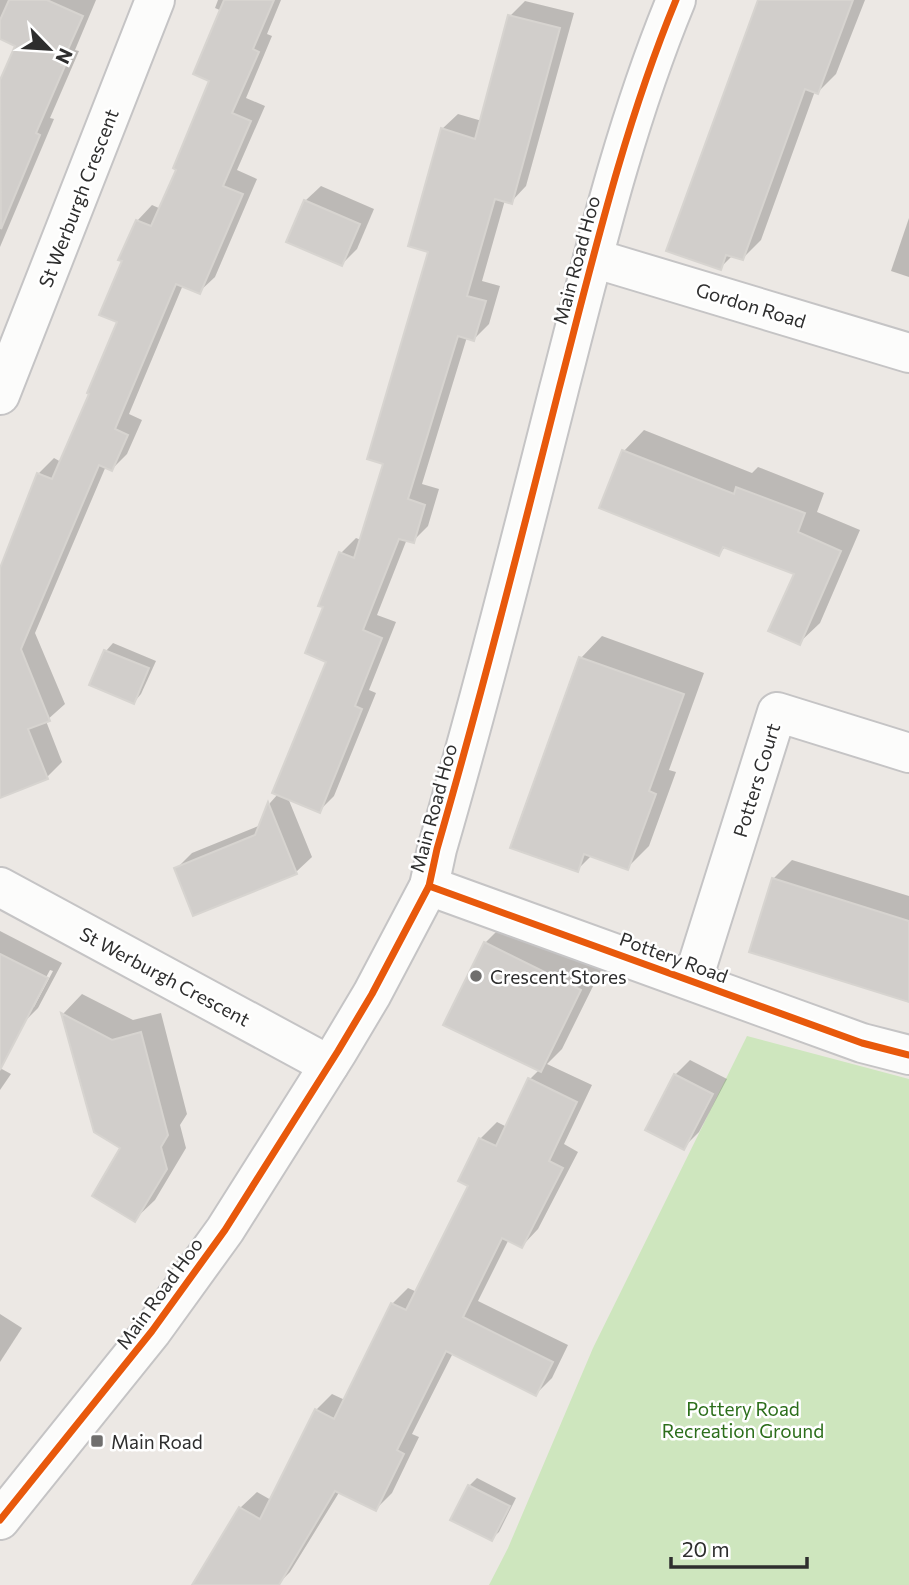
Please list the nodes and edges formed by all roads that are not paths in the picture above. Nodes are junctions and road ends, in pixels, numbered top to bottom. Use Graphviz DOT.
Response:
graph roads {
  1 [pos="155,0"];
  2 [pos="676,0"];
  3 [pos="593,258"];
  4 [pos="909,353"];
  5 [pos="0,395"];
  6 [pos="909,753"];
  7 [pos="429,886"];
  8 [pos="0,887"];
  9 [pos="693,979"];
  10 [pos="909,1055"];
  11 [pos="329,1065"];
  12 [pos="0,1520"];
  1 -- 5 [label="street, St Werburgh Crescent"];
  2 -- 3 [label="street, Main Road Hoo"];
  3 -- 4 [label="street, Gordon Road"];
  3 -- 7 [label="street, Main Road Hoo"];
  6 -- 9 [label="street, Potters Court"];
  7 -- 9 [label="street, Pottery Road"];
  7 -- 11 [label="street, Main Road Hoo"];
  8 -- 11 [label="street, St Werburgh Crescent"];
  9 -- 10 [label="street, Pottery Road"];
  11 -- 12 [label="street, Main Road Hoo"];
}
